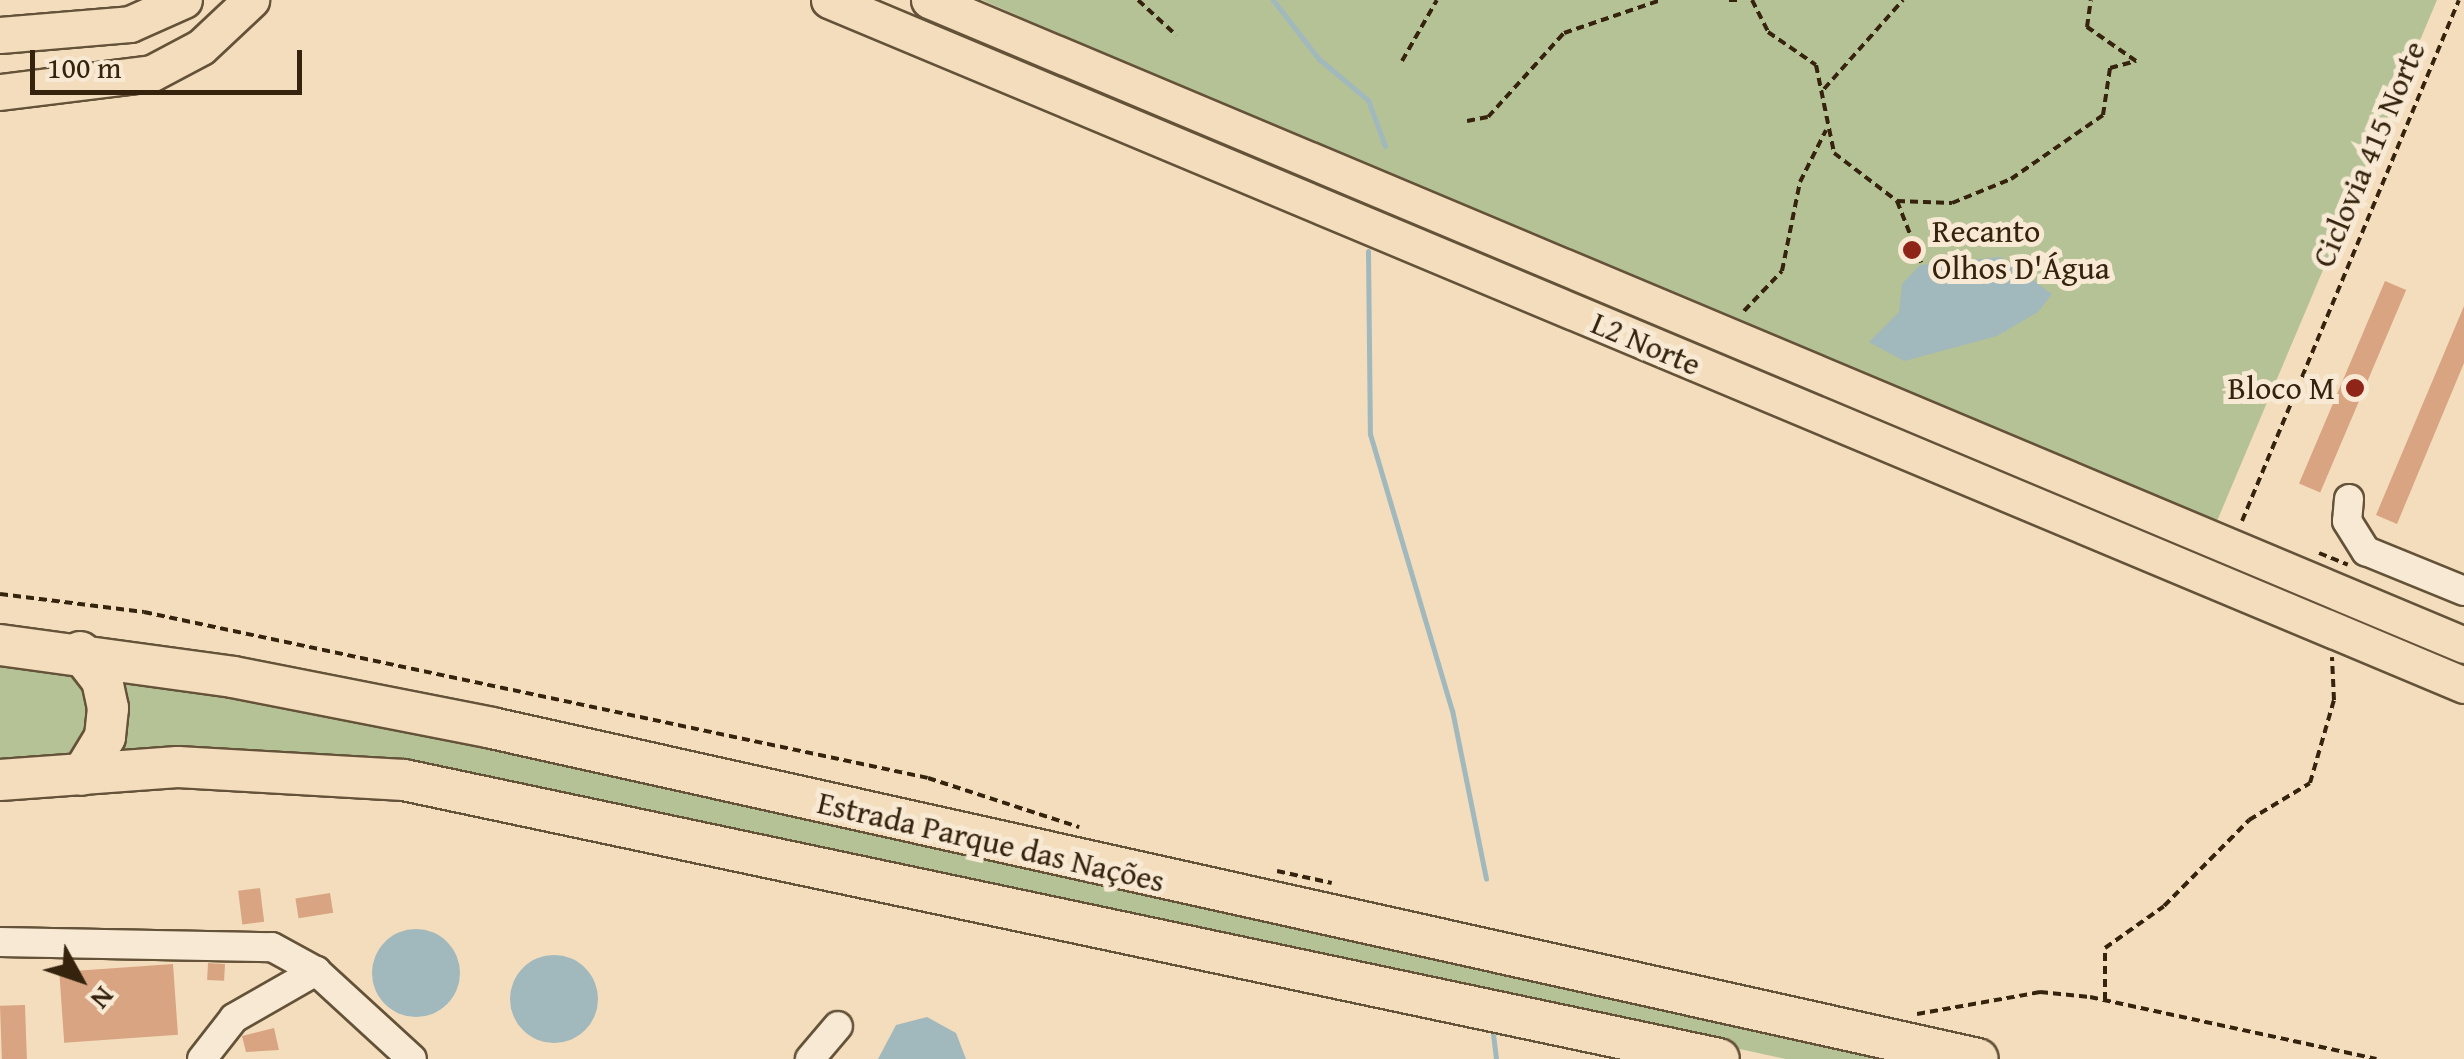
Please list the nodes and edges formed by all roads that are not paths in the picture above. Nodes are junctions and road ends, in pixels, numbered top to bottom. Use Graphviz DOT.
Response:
graph roads {
  1 [pos="184,0"];
  2 [pos="251,0"];
  3 [pos="829,0"];
  4 [pos="929,0"];
  5 [pos="0,35"];
  6 [pos="0,92"];
  7 [pos="1922,421"];
  8 [pos="1907,454"];
  9 [pos="2349,499"];
  10 [pos="2464,591"];
  11 [pos="0,645"];
  12 [pos="2464,646"];
  13 [pos="80,652"];
  14 [pos="2464,684"];
  15 [pos="82,774"];
  16 [pos="0,780"];
  17 [pos="0,942"];
  18 [pos="316,971"];
  19 [pos="838,1026"];
  20 [pos="202,1059"];
  21 [pos="412,1059"];
  22 [pos="810,1059"];
  23 [pos="1719,1059"];
  24 [pos="1978,1059"];
  1 -- 5 [label="main road"];
  2 -- 6 [label="main road"];
  3 -- 8 [label="main road, L2 Norte"];
  4 -- 7 [label="main road, L2 Norte"];
  7 -- 8 [label="main road"];
  7 -- 12 [label="main road, L2 Norte"];
  8 -- 14 [label="main road, L2 Norte"];
  9 -- 10 [label="street"];
  11 -- 13 [label="highway, Estrada Parque das Nações"];
  13 -- 15 [label="highway"];
  13 -- 24 [label="highway, Estrada Parque das Nações"];
  15 -- 16 [label="highway, Estrada Parque das Nações"];
  15 -- 23 [label="highway, Estrada Parque das Nações"];
  17 -- 18 [label="street"];
  18 -- 20 [label="street"];
  18 -- 21 [label="street"];
  19 -- 22 [label="street"];
}
